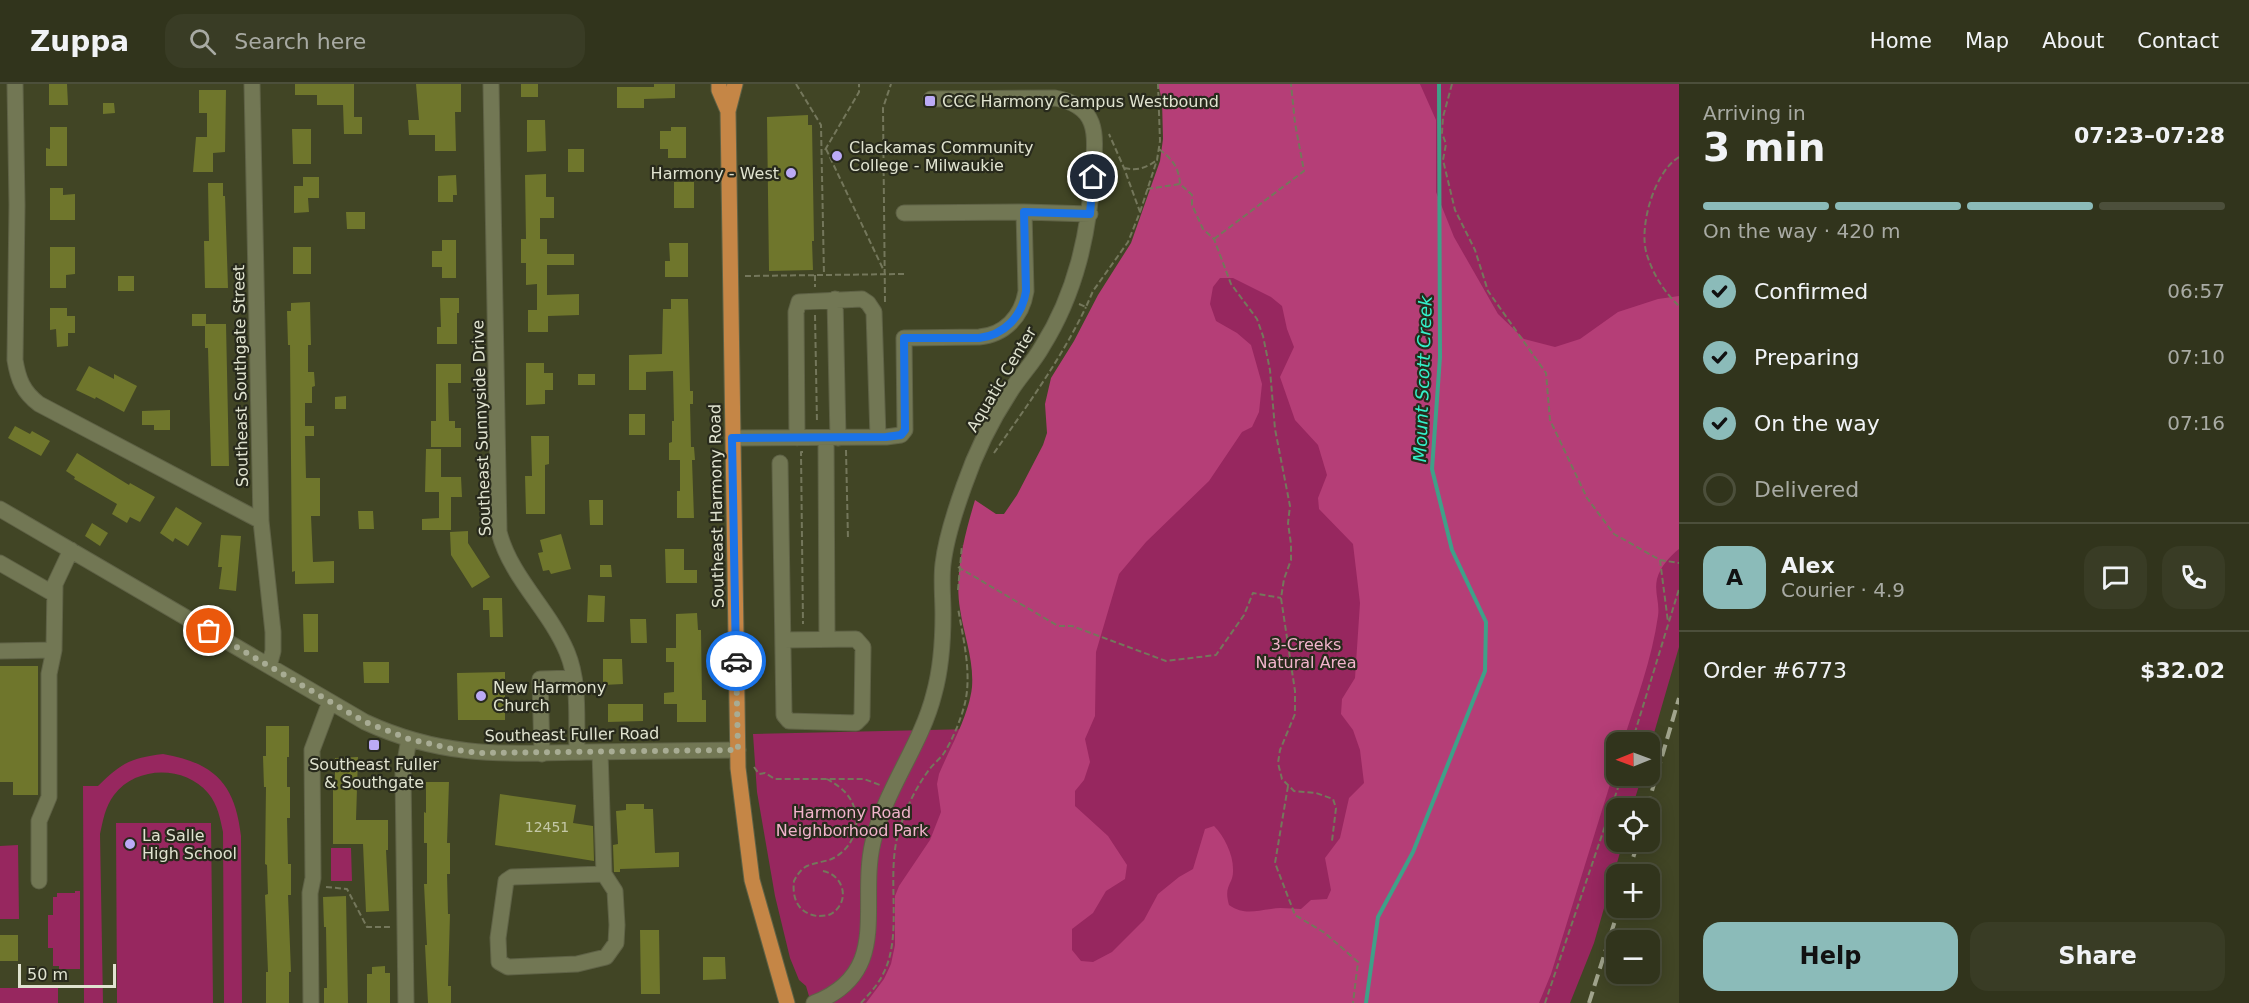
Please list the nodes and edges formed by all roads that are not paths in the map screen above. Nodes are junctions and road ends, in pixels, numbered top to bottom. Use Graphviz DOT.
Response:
graph roads {
  1 [pos="15,84"];
  2 [pos="252,84"];
  3 [pos="491,84"];
  4 [pos="719,84"];
  5 [pos="735,84"];
  6 [pos="931,99"];
  7 [pos="728,111"];
  8 [pos="1024,212"];
  9 [pos="904,213"];
  10 [pos="1090,214"];
  11 [pos="835,299"];
  12 [pos="878,437"];
  13 [pos="732,438"];
  14 [pos="797,438"];
  15 [pos="832,438"];
  16 [pos="780,463"];
  17 [pos="0,509"];
  18 [pos="261,521"];
  19 [pos="71,550"];
  20 [pos="0,563"];
  21 [pos="54,594"];
  22 [pos="826,639"];
  23 [pos="783,640"];
  24 [pos="54,650"];
  25 [pos="0,651"];
  26 [pos="269,666"];
  27 [pos="574,678"];
  28 [pos="330,702"];
  29 [pos="409,739"];
  30 [pos="738,750"];
  31 [pos="577,752"];
  32 [pos="600,752"];
  33 [pos="542,753"];
  34 [pos="604,874"];
  35 [pos="39,881"];
  36 [pos="311,1003"];
  37 [pos="406,1003"];
  38 [pos="787,1003"];
  39 [pos="814,1003"];
  1 -- 18 [label="street"];
  2 -- 18 [label="street, Southeast Southgate Street"];
  3 -- 27 [label="street, Southeast Sunnyside Drive"];
  4 -- 7 [label="main road, Southeast Harmony Road"];
  5 -- 7 [label="main road, Southeast Harmony Road"];
  6 -- 10 [label="street, Aquatic Center"];
  7 -- 13 [label="main road, Southeast Harmony Road"];
  8 -- 9 [label="street"];
  8 -- 10 [label="street"];
  8 -- 12 [label="street"];
  10 -- 39 [label="street, Aquatic Center"];
  11 -- 12 [label="street"];
  11 -- 14 [label="street"];
  11 -- 15 [label="street"];
  12 -- 15 [label="street"];
  13 -- 14 [label="street"];
  13 -- 30 [label="main road, Southeast Harmony Road"];
  14 -- 15 [label="street"];
  15 -- 22 [label="street"];
  16 -- 23 [label="street"];
  17 -- 19 [label="street, Southeast Fuller Road"];
  18 -- 26 [label="street, Southeast Southgate Street"];
  19 -- 21 [label="street"];
  19 -- 26 [label="street, Southeast Fuller Road"];
  20 -- 21 [label="street"];
  21 -- 24 [label="street"];
  22 -- 23 [label="street"];
  22 -- 23 [label="street"];
  24 -- 25 [label="street"];
  24 -- 35 [label="street"];
  26 -- 28 [label="street, Southeast Fuller Road"];
  27 -- 31 [label="street, Southeast Sunnyside Drive"];
  27 -- 33 [label="street"];
  28 -- 29 [label="street, Southeast Fuller Road"];
  28 -- 36 [label="street"];
  29 -- 33 [label="street, Southeast Fuller Road"];
  29 -- 37 [label="street"];
  30 -- 32 [label="street, Southeast Fuller Road"];
  30 -- 38 [label="main road, Southeast Harmony Road"];
  31 -- 32 [label="street, Southeast Fuller Road"];
  31 -- 33 [label="street, Southeast Fuller Road"];
  32 -- 34 [label="street"];
  34 -- 34 [label="street"];
}
